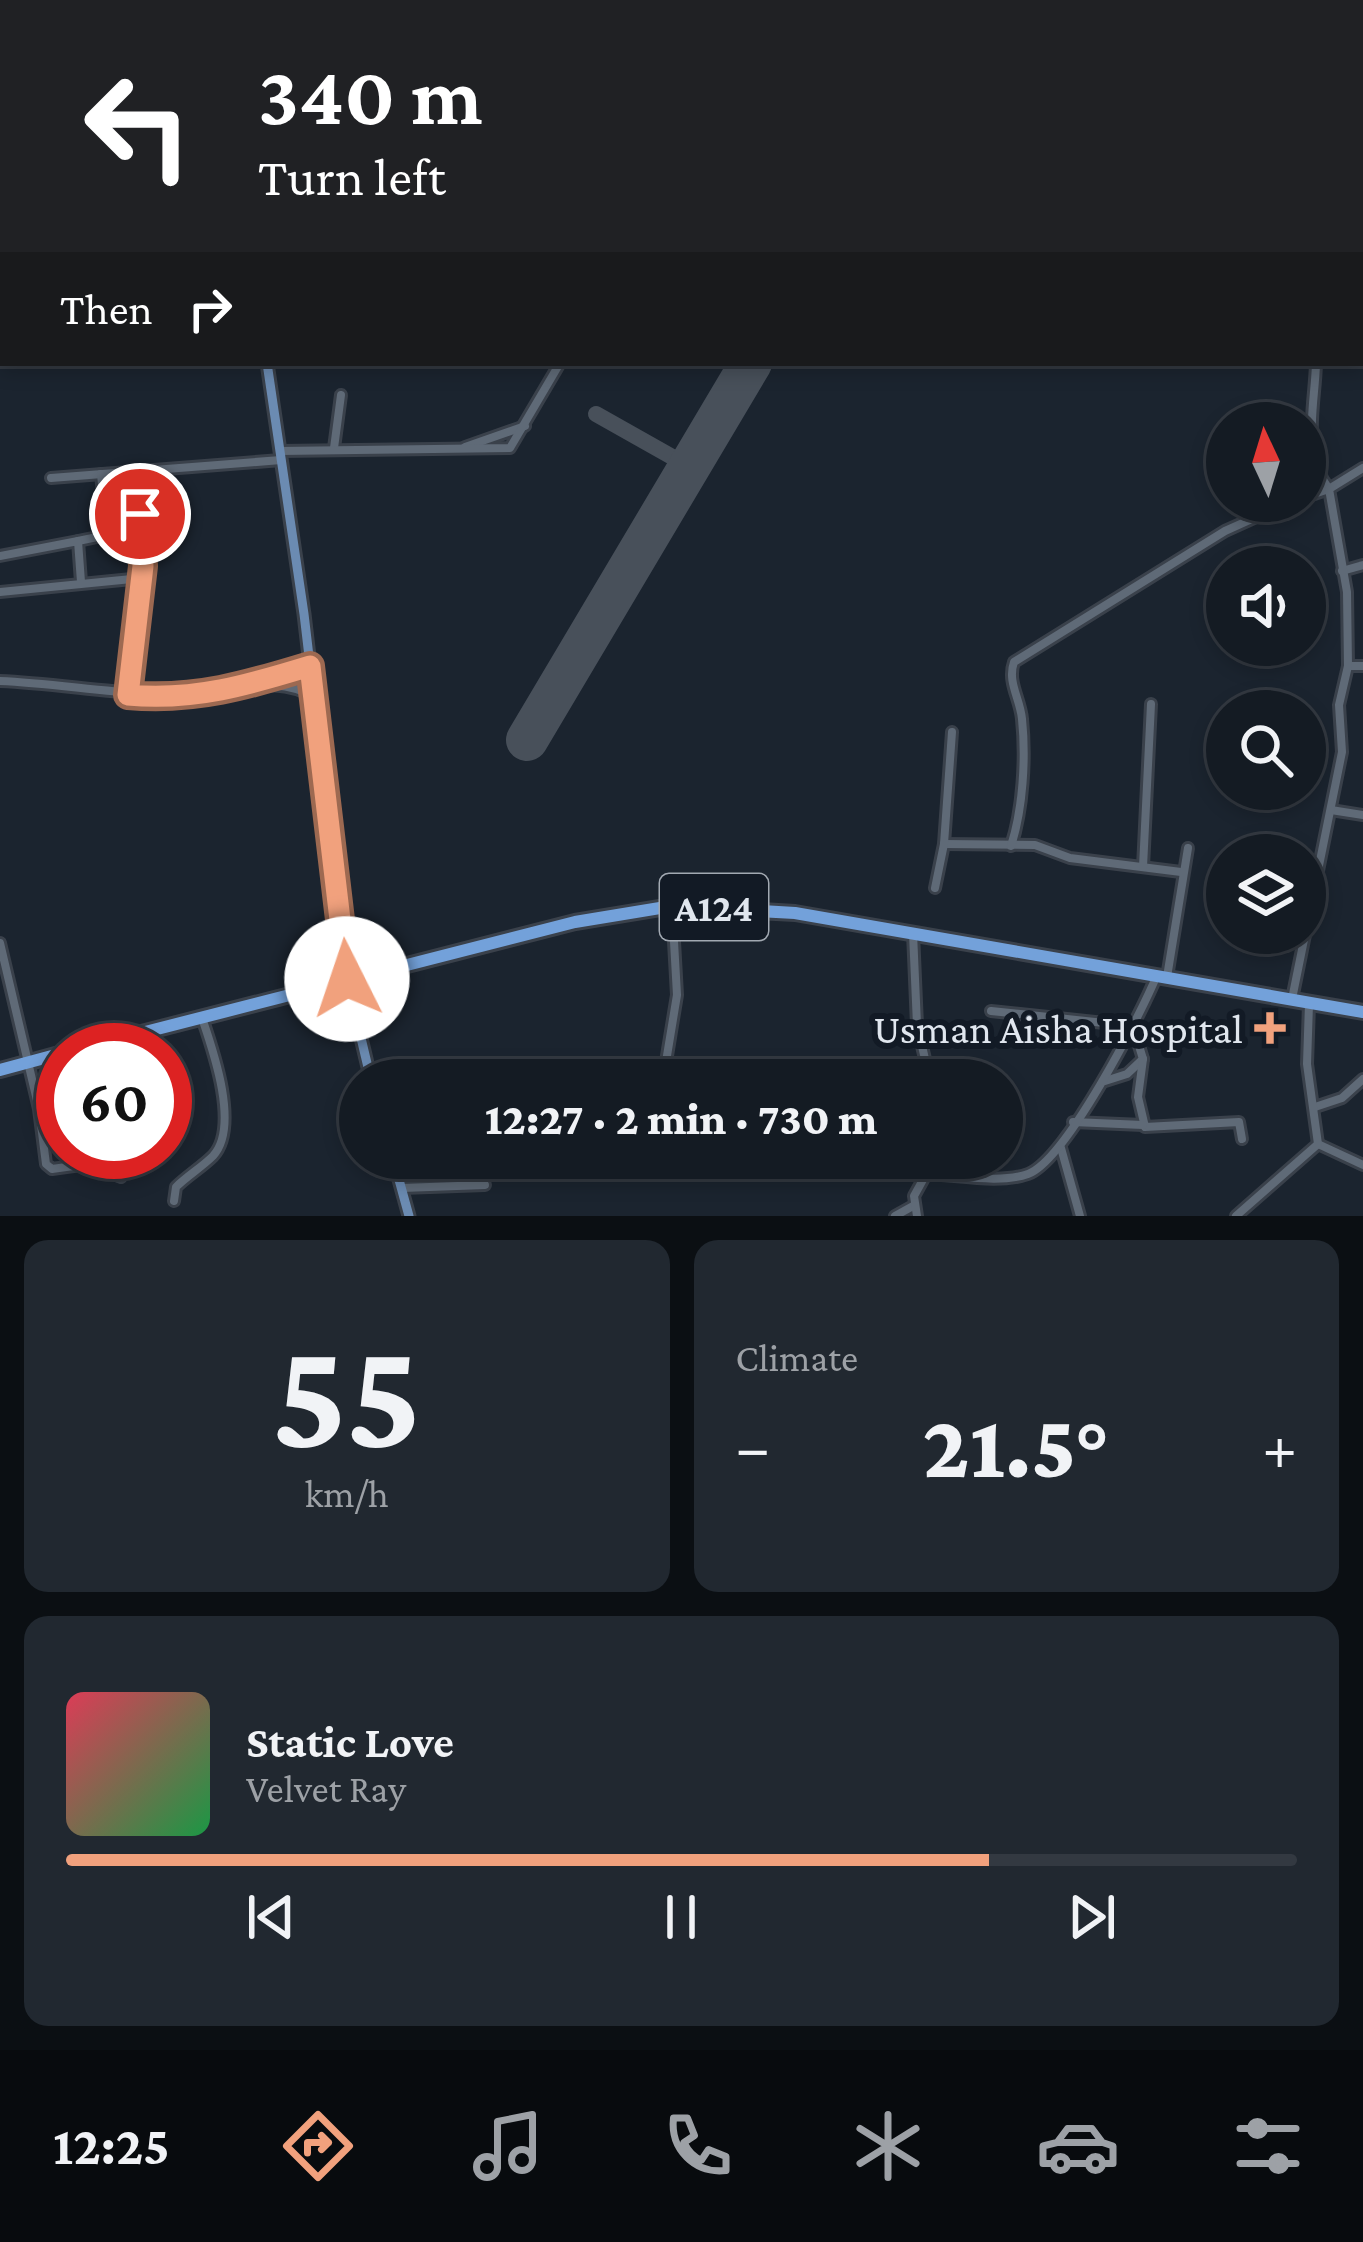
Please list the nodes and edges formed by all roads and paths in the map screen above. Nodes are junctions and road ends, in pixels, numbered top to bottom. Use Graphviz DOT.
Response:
graph roads {
  1 [pos="267,366"];
  2 [pos="558,366"];
  3 [pos="1316,366"];
  4 [pos="341,395"];
  5 [pos="526,426"];
  6 [pos="464,447"];
  7 [pos="334,448"];
  8 [pos="280,456"];
  9 [pos="1363,468"];
  10 [pos="134,472"];
  11 [pos="101,474"];
  12 [pos="51,478"];
  13 [pos="1329,489"];
  14 [pos="1326,490"];
  15 [pos="1245,522"];
  16 [pos="78,541"];
  17 [pos="0,556"];
  18 [pos="1363,565"];
  19 [pos="1342,571"];
  20 [pos="142,578"];
  21 [pos="81,582"];
  22 [pos="0,592"];
  23 [pos="310,666"];
  24 [pos="1348,666"];
  25 [pos="1363,666"];
  26 [pos="0,681"];
  27 [pos="267,683"];
  28 [pos="128,695"];
  29 [pos="314,697"];
  30 [pos="1151,704"];
  31 [pos="952,732"];
  32 [pos="1331,810"];
  33 [pos="1363,814"];
  34 [pos="944,844"];
  35 [pos="1011,846"];
  36 [pos="1188,848"];
  37 [pos="1143,867"];
  38 [pos="1181,872"];
  39 [pos="935,888"];
  40 [pos="672,906"];
  41 [pos="913,932"];
  42 [pos="0,943"];
  43 [pos="1162,976"];
  44 [pos="347,979"];
  45 [pos="322,986"];
  46 [pos="1292,999"];
  47 [pos="1310,1002"];
  48 [pos="991,1011"];
  49 [pos="1363,1012"];
  50 [pos="355,1016"];
  51 [pos="202,1018"];
  52 [pos="182,1023"];
  53 [pos="1132,1026"];
  54 [pos="365,1059"];
  55 [pos="666,1059"];
  56 [pos="925,1059"];
  57 [pos="1143,1059"];
  58 [pos="36,1060"];
  59 [pos="27,1062"];
  60 [pos="0,1070"];
  61 [pos="1363,1079"];
  62 [pos="1103,1081"];
  63 [pos="1315,1107"];
  64 [pos="36,1109"];
  65 [pos="1073,1121"];
  66 [pos="1143,1126"];
  67 [pos="1242,1139"];
  68 [pos="1318,1144"];
  69 [pos="1061,1147"];
  70 [pos="1363,1166"];
  71 [pos="1023,1174"];
  72 [pos="399,1179"];
  73 [pos="925,1179"];
  74 [pos="484,1185"];
  75 [pos="402,1188"];
  76 [pos="174,1201"];
  77 [pos="915,1211"];
  78 [pos="409,1216"];
  79 [pos="895,1216"];
  80 [pos="1080,1216"];
  81 [pos="1236,1216"];
  1 -- 8 [label="main road"];
  2 -- 5 [label="street"];
  3 -- 13 [label="street"];
  4 -- 7 [label="street"];
  5 -- 6 [label="street"];
  5 -- 6 [label="street"];
  6 -- 7 [label="street"];
  7 -- 8 [label="street"];
  8 -- 10 [label="street"];
  8 -- 23 [label="main road"];
  9 -- 13 [label="street"];
  10 -- 11 [label="street"];
  10 -- 20 [label="street"];
  11 -- 12 [label="street"];
  11 -- 16 [label="street"];
  13 -- 14 [label="street"];
  13 -- 19 [label="street"];
  15 -- 35 [label="street"];
  16 -- 17 [label="street"];
  16 -- 21 [label="street"];
  18 -- 19 [label="street"];
  19 -- 24 [label="street"];
  20 -- 21 [label="street"];
  20 -- 28 [label="street"];
  21 -- 22 [label="street"];
  23 -- 27 [label="street"];
  23 -- 29 [label="main road"];
  24 -- 25 [label="street"];
  24 -- 32 [label="street"];
  26 -- 28 [label="street"];
  27 -- 28 [label="street"];
  27 -- 29 [label="street"];
  29 -- 44 [label="main road"];
  30 -- 37 [label="street"];
  31 -- 34 [label="street"];
  32 -- 33 [label="street"];
  32 -- 46 [label="street"];
  34 -- 35 [label="street"];
  34 -- 39 [label="street"];
  35 -- 37 [label="street"];
  36 -- 38 [label="street"];
  37 -- 38 [label="street"];
  38 -- 43 [label="street"];
  40 -- 41 [label="highway, A124"];
  40 -- 44 [label="highway, A124"];
  40 -- 55 [label="street"];
  41 -- 43 [label="highway, A124"];
  41 -- 56 [label="street"];
  42 -- 59 [label="street"];
  43 -- 46 [label="highway, A124"];
  43 -- 53 [label="street"];
  44 -- 45 [label="highway, A124"];
  44 -- 50 [label="main road"];
  45 -- 50 [label="highway"];
  45 -- 51 [label="highway, A124"];
  46 -- 47 [label="highway, A124"];
  47 -- 49 [label="highway, A124"];
  47 -- 63 [label="street"];
  48 -- 53 [label="street"];
  50 -- 54 [label="main road"];
  51 -- 52 [label="highway, A124"];
  51 -- 76 [label="street"];
  53 -- 57 [label="street"];
  53 -- 62 [label="street"];
  57 -- 62 [label="street"];
  57 -- 66 [label="street"];
  58 -- 59 [label="highway"];
  59 -- 60 [label="highway"];
  59 -- 64 [label="street"];
  61 -- 63 [label="street"];
  62 -- 65 [label="street"];
  63 -- 68 [label="street"];
  65 -- 66 [label="street"];
  65 -- 69 [label="street"];
  66 -- 67 [label="street"];
  68 -- 70 [label="street"];
  68 -- 81 [label="street"];
  69 -- 71 [label="street"];
  69 -- 80 [label="street"];
  72 -- 75 [label="main road"];
  73 -- 77 [label="street"];
  74 -- 75 [label="street"];
  75 -- 78 [label="main road"];
  77 -- 79 [label="street"];
}
